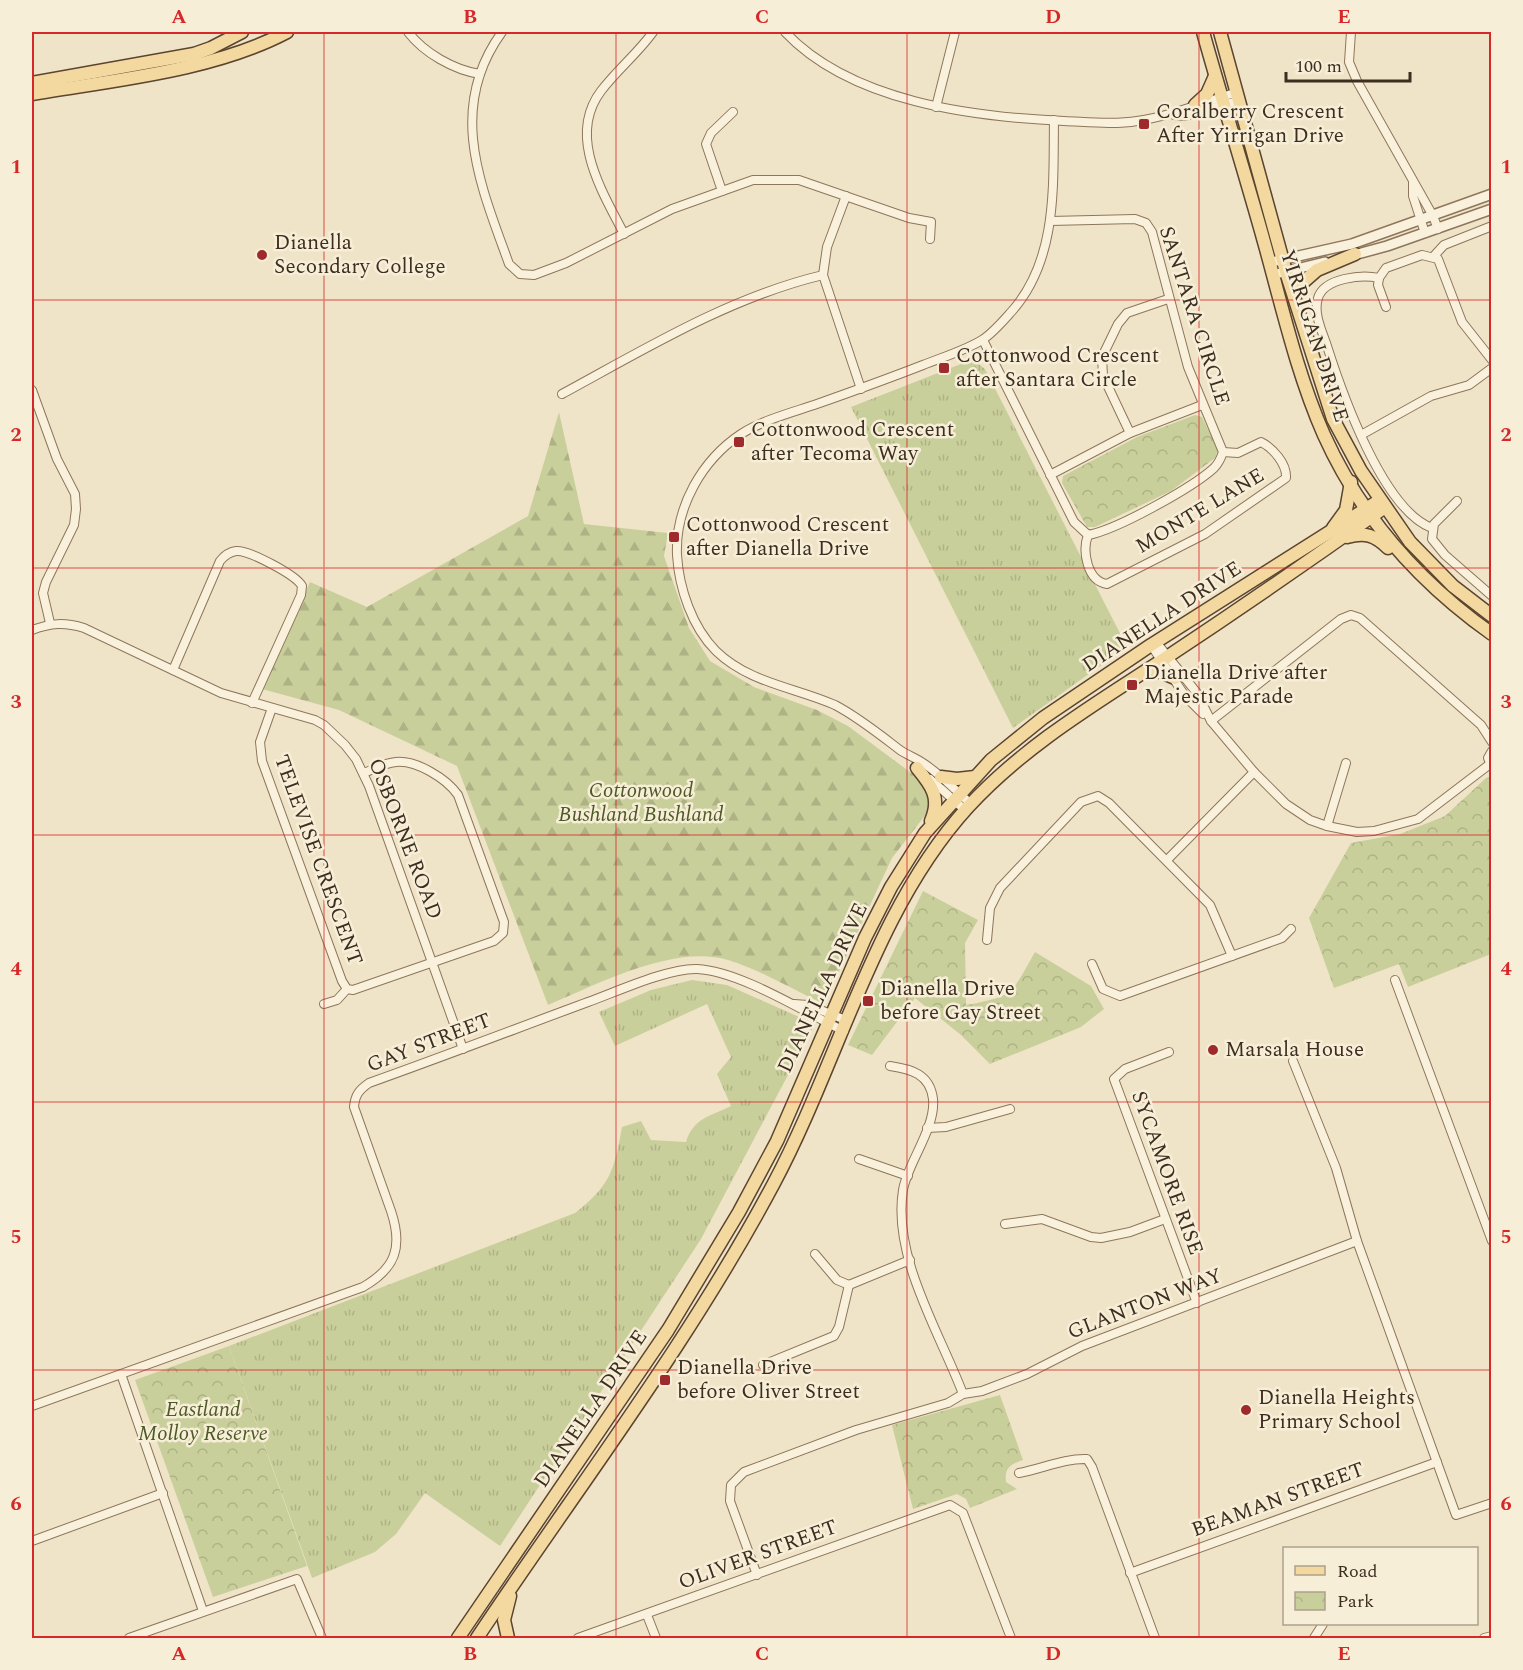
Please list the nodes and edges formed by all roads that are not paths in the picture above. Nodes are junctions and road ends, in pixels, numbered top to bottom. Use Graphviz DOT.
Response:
graph roads {
  1 [pos="241,32"];
  2 [pos="286,32"];
  3 [pos="408,32"];
  4 [pos="502,32"];
  5 [pos="653,32"];
  6 [pos="785,32"];
  7 [pos="955,32"];
  8 [pos="1203,32"];
  9 [pos="1220,32"];
  10 [pos="1351,32"];
  11 [pos="480,74"];
  12 [pos="1215,76"];
  13 [pos="32,83"];
  14 [pos="32,94"];
  15 [pos="1239,96"];
  16 [pos="1222,101"];
  17 [pos="1195,105"];
  18 [pos="936,107"];
  19 [pos="733,112"];
  20 [pos="1170,115"];
  21 [pos="1054,120"];
  22 [pos="1413,183"];
  23 [pos="722,191"];
  24 [pos="1491,194"];
  25 [pos="846,196"];
  26 [pos="1491,209"];
  27 [pos="1433,216"];
  28 [pos="1050,220"];
  29 [pos="1420,220"];
  30 [pos="1491,226"];
  31 [pos="1438,229"];
  32 [pos="1425,233"];
  33 [pos="624,234"];
  34 [pos="930,239"];
  35 [pos="1355,254"];
  36 [pos="1433,257"];
  37 [pos="1285,266"];
  38 [pos="1271,269"];
  39 [pos="823,275"];
  40 [pos="1379,278"];
  41 [pos="1293,291"];
  42 [pos="1168,299"];
  43 [pos="1386,307"];
  44 [pos="983,340"];
  45 [pos="1491,360"];
  46 [pos="1491,368"];
  47 [pos="861,389"];
  48 [pos="32,390"];
  49 [pos="562,394"];
  50 [pos="1202,405"];
  51 [pos="1130,433"];
  52 [pos="1361,435"];
  53 [pos="1223,452"];
  54 [pos="1050,475"];
  55 [pos="1351,482"];
  56 [pos="1457,501"];
  57 [pos="1382,504"];
  58 [pos="1370,513"];
  59 [pos="1432,528"];
  60 [pos="1088,535"];
  61 [pos="1334,536"];
  62 [pos="1439,595"];
  63 [pos="1491,596"];
  64 [pos="1491,616"];
  65 [pos="50,623"];
  66 [pos="32,630"];
  67 [pos="1491,634"];
  68 [pos="1154,644"];
  69 [pos="1164,659"];
  70 [pos="1151,668"];
  71 [pos="173,670"];
  72 [pos="1175,678"];
  73 [pos="252,703"];
  74 [pos="272,708"];
  75 [pos="1209,718"];
  76 [pos="1491,742"];
  77 [pos="1491,751"];
  78 [pos="906,754"];
  79 [pos="1346,764"];
  80 [pos="1491,766"];
  81 [pos="918,768"];
  82 [pos="1254,772"];
  83 [pos="364,773"];
  84 [pos="941,777"];
  85 [pos="975,777"];
  86 [pos="956,796"];
  87 [pos="968,807"];
  88 [pos="1327,826"];
  89 [pos="925,833"];
  90 [pos="1167,859"];
  91 [pos="1291,929"];
  92 [pos="987,940"];
  93 [pos="1232,956"];
  94 [pos="433,963"];
  95 [pos="1092,964"];
  96 [pos="1395,980"];
  97 [pos="347,989"];
  98 [pos="324,1004"];
  99 [pos="829,1018"];
  100 [pos="846,1026"];
  101 [pos="464,1049"];
  102 [pos="1169,1052"];
  103 [pos="1293,1061"];
  104 [pos="890,1066"];
  105 [pos="1010,1109"];
  106 [pos="927,1128"];
  107 [pos="859,1159"];
  108 [pos="908,1176"];
  109 [pos="1165,1219"];
  110 [pos="1005,1224"];
  111 [pos="1357,1241"];
  112 [pos="1491,1241"];
  113 [pos="815,1254"];
  114 [pos="910,1260"];
  115 [pos="849,1285"];
  116 [pos="1197,1304"];
  117 [pos="763,1365"];
  118 [pos="121,1374"];
  119 [pos="963,1394"];
  120 [pos="32,1406"];
  121 [pos="1437,1462"];
  122 [pos="1019,1473"];
  123 [pos="163,1493"];
  124 [pos="1491,1503"];
  125 [pos="32,1541"];
  126 [pos="1130,1573"];
  127 [pos="757,1575"];
  128 [pos="514,1584"];
  129 [pos="490,1592"];
  130 [pos="203,1611"];
  131 [pos="647,1616"];
  132 [pos="1322,1625"];
  133 [pos="488,1633"];
  134 [pos="1491,1636"];
  135 [pos="129,1638"];
  136 [pos="322,1638"];
  137 [pos="460,1638"];
  138 [pos="477,1638"];
  139 [pos="506,1638"];
  140 [pos="578,1638"];
  141 [pos="656,1638"];
  142 [pos="1011,1638"];
  143 [pos="1155,1638"];
  144 [pos="1314,1638"];
  145 [pos="1484,1638"];
  1 -- 2 [label="main road"];
  1 -- 13 [label="main road"];
  2 -- 14 [label="main road"];
  3 -- 11 [label="street"];
  4 -- 11 [label="street"];
  5 -- 33 [label="street"];
  6 -- 18 [label="street"];
  7 -- 18 [label="street"];
  8 -- 12 [label="main road, YIRRIGAN DRIVE"];
  9 -- 15 [label="main road, YIRRIGAN DRIVE"];
  10 -- 22 [label="street"];
  11 -- 33 [label="street"];
  12 -- 16 [label="main road, YIRRIGAN DRIVE"];
  12 -- 17 [label="main road"];
  15 -- 16 [label="street"];
  15 -- 37 [label="main road, YIRRIGAN DRIVE"];
  16 -- 17 [label="street"];
  16 -- 20 [label="street"];
  16 -- 38 [label="main road, YIRRIGAN DRIVE"];
  17 -- 20 [label="street"];
  18 -- 21 [label="street"];
  19 -- 23 [label="street"];
  20 -- 21 [label="street"];
  21 -- 28 [label="street"];
  22 -- 27 [label="street"];
  22 -- 29 [label="street"];
  23 -- 25 [label="street"];
  23 -- 33 [label="street"];
  24 -- 27 [label="street"];
  25 -- 34 [label="street"];
  25 -- 39 [label="street"];
  26 -- 31 [label="street"];
  27 -- 29 [label="street"];
  27 -- 31 [label="street"];
  28 -- 42 [label="street, SANTARA CIRCLE"];
  28 -- 44 [label="street"];
  29 -- 32 [label="street"];
  29 -- 37 [label="street"];
  30 -- 36 [label="street"];
  31 -- 32 [label="street"];
  32 -- 35 [label="street"];
  35 -- 37 [label="street"];
  35 -- 41 [label="main road"];
  36 -- 40 [label="street"];
  36 -- 45 [label="street"];
  37 -- 38 [label="street"];
  37 -- 41 [label="main road, YIRRIGAN DRIVE"];
  38 -- 55 [label="main road, YIRRIGAN DRIVE"];
  39 -- 47 [label="street"];
  39 -- 49 [label="street"];
  40 -- 43 [label="street"];
  40 -- 52 [label="street"];
  41 -- 57 [label="main road, YIRRIGAN DRIVE"];
  42 -- 50 [label="street, SANTARA CIRCLE"];
  42 -- 51 [label="street"];
  44 -- 47 [label="street"];
  44 -- 54 [label="street"];
  46 -- 52 [label="street"];
  47 -- 78 [label="street"];
  48 -- 65 [label="street"];
  50 -- 51 [label="street"];
  50 -- 53 [label="street, SANTARA CIRCLE"];
  51 -- 54 [label="street"];
  52 -- 59 [label="street"];
  53 -- 60 [label="street"];
  53 -- 60 [label="street, MONTE LANE"];
  54 -- 60 [label="street"];
  55 -- 58 [label="main road, YIRRIGAN DRIVE"];
  55 -- 61 [label="main road"];
  56 -- 59 [label="street"];
  57 -- 58 [label="main road, DIANELLA DRIVE"];
  57 -- 64 [label="main road, YIRRIGAN DRIVE"];
  58 -- 61 [label="main road, DIANELLA DRIVE"];
  58 -- 62 [label="main road, YIRRIGAN DRIVE"];
  59 -- 63 [label="street"];
  61 -- 62 [label="main road"];
  61 -- 68 [label="main road, DIANELLA DRIVE"];
  61 -- 69 [label="main road, DIANELLA DRIVE"];
  62 -- 67 [label="main road, YIRRIGAN DRIVE"];
  65 -- 66 [label="street"];
  65 -- 71 [label="street, OSBORNE ROAD"];
  68 -- 69 [label="street"];
  68 -- 85 [label="main road, DIANELLA DRIVE"];
  69 -- 70 [label="main road, DIANELLA DRIVE"];
  69 -- 72 [label="street"];
  69 -- 75 [label="street"];
  70 -- 72 [label="main road"];
  70 -- 87 [label="main road, DIANELLA DRIVE"];
  71 -- 73 [label="street, OSBORNE ROAD"];
  71 -- 73 [label="street"];
  72 -- 75 [label="street"];
  73 -- 74 [label="street, OSBORNE ROAD"];
  74 -- 83 [label="street, OSBORNE ROAD"];
  74 -- 97 [label="street, TELEVISE CRESCENT"];
  75 -- 76 [label="street"];
  75 -- 82 [label="street"];
  77 -- 80 [label="street"];
  78 -- 81 [label="street"];
  78 -- 84 [label="street"];
  79 -- 88 [label="street"];
  80 -- 88 [label="street"];
  81 -- 86 [label="street"];
  81 -- 89 [label="main road"];
  82 -- 88 [label="street"];
  82 -- 90 [label="street"];
  83 -- 94 [label="street, OSBORNE ROAD"];
  83 -- 94 [label="street, TELEVISE CRESCENT"];
  84 -- 85 [label="main road"];
  84 -- 86 [label="street"];
  85 -- 86 [label="main road, DIANELLA DRIVE"];
  86 -- 87 [label="street"];
  86 -- 89 [label="main road, DIANELLA DRIVE"];
  87 -- 100 [label="main road, DIANELLA DRIVE"];
  89 -- 99 [label="main road, DIANELLA DRIVE"];
  90 -- 92 [label="street"];
  90 -- 93 [label="street"];
  91 -- 93 [label="street"];
  93 -- 95 [label="street"];
  94 -- 97 [label="street, TELEVISE CRESCENT"];
  94 -- 101 [label="street, OSBORNE ROAD"];
  96 -- 112 [label="street"];
  97 -- 98 [label="street, TELEVISE CRESCENT"];
  99 -- 100 [label="street, GAY STREET"];
  99 -- 101 [label="street, GAY STREET"];
  99 -- 129 [label="main road, DIANELLA DRIVE"];
  100 -- 128 [label="main road, DIANELLA DRIVE"];
  101 -- 118 [label="street, GAY STREET"];
  102 -- 109 [label="street, SYCAMORE RISE"];
  103 -- 111 [label="street"];
  104 -- 106 [label="street"];
  105 -- 106 [label="street"];
  106 -- 108 [label="street"];
  107 -- 108 [label="street"];
  108 -- 114 [label="street"];
  109 -- 110 [label="street"];
  109 -- 116 [label="street, SYCAMORE RISE"];
  111 -- 116 [label="street, GLANTON WAY"];
  111 -- 121 [label="street"];
  113 -- 115 [label="street"];
  114 -- 115 [label="street"];
  114 -- 119 [label="street"];
  115 -- 117 [label="street"];
  116 -- 119 [label="street, GLANTON WAY"];
  118 -- 120 [label="street"];
  118 -- 123 [label="street"];
  119 -- 127 [label="street, GLANTON WAY"];
  121 -- 124 [label="street"];
  121 -- 126 [label="street, BEAMAN STREET"];
  122 -- 126 [label="street"];
  123 -- 125 [label="street"];
  123 -- 130 [label="street"];
  126 -- 143 [label="street"];
  127 -- 131 [label="street, OLIVER STREET"];
  127 -- 142 [label="street, OLIVER STREET"];
  128 -- 133 [label="main road, DIANELLA DRIVE"];
  128 -- 139 [label="main road"];
  129 -- 133 [label="main road"];
  129 -- 137 [label="main road, DIANELLA DRIVE"];
  130 -- 135 [label="street"];
  130 -- 136 [label="street"];
  131 -- 140 [label="street, OLIVER STREET"];
  131 -- 141 [label="street"];
  132 -- 144 [label="street"];
  133 -- 137 [label="main road"];
  133 -- 138 [label="main road, DIANELLA DRIVE"];
  133 -- 139 [label="main road"];
  134 -- 145 [label="street"];
}
